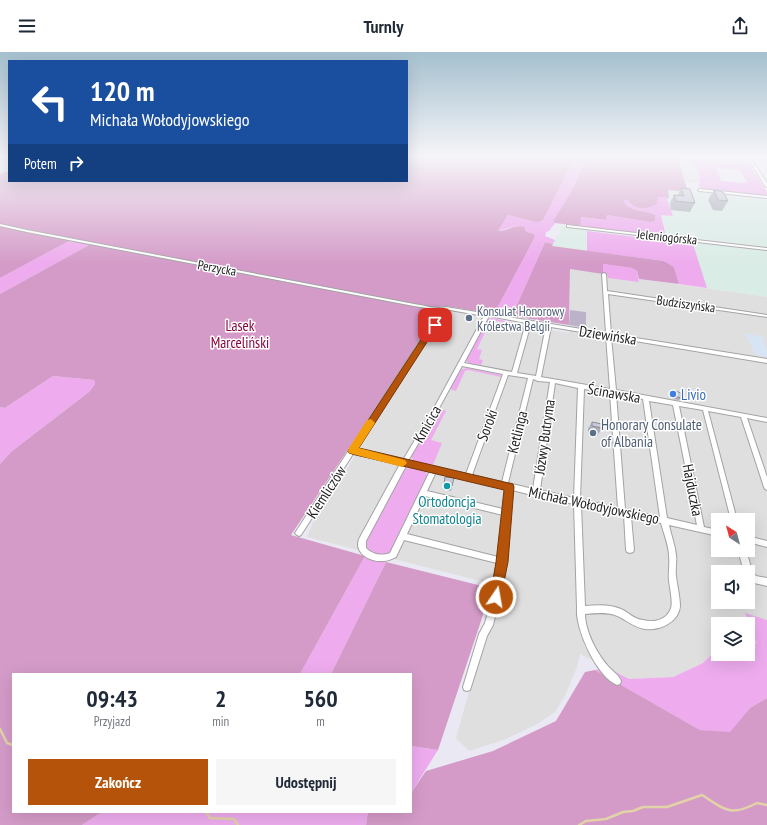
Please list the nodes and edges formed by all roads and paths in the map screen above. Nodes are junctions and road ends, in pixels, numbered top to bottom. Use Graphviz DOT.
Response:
graph roads {
  1 [pos="720,192"];
  2 [pos="767,197"];
  3 [pos="0,225"];
  4 [pos="568,226"];
  5 [pos="767,249"];
  6 [pos="604,274"];
  7 [pos="605,292"];
  8 [pos="435,308"];
  9 [pos="446,309"];
  10 [pos="487,315"];
  11 [pos="767,316"];
  12 [pos="529,322"];
  13 [pos="549,325"];
  14 [pos="608,335"];
  15 [pos="767,361"];
  16 [pos="460,364"];
  17 [pos="506,373"];
  18 [pos="514,374"];
  19 [pos="531,377"];
  20 [pos="538,379"];
  21 [pos="553,382"];
  22 [pos="581,387"];
  23 [pos="612,393"];
  24 [pos="646,399"];
  25 [pos="676,404"];
  26 [pos="705,409"];
  27 [pos="743,416"];
  28 [pos="767,420"];
  29 [pos="352,451"];
  30 [pos="404,463"];
  31 [pos="434,470"];
  32 [pos="468,478"];
  33 [pos="507,486"];
  34 [pos="767,487"];
  35 [pos="424,493"];
  36 [pos="536,493"];
  37 [pos="578,502"];
  38 [pos="624,512"];
  39 [pos="507,513"];
  40 [pos="732,513"];
  41 [pos="664,520"];
  42 [pos="700,529"];
  43 [pos="711,531"];
  44 [pos="299,533"];
  45 [pos="403,536"];
  46 [pos="755,541"];
  47 [pos="767,544"];
  48 [pos="630,550"];
  49 [pos="502,562"];
  50 [pos="755,579"];
  51 [pos="767,582"];
  52 [pos="580,610"];
  53 [pos="617,681"];
  54 [pos="467,687"];
  1 -- 2 [label="street"];
  3 -- 8 [label="street, Perzycka"];
  4 -- 5 [label="street, Jeleniogórska"];
  6 -- 7 [label="street"];
  7 -- 11 [label="street, Budziszyńska"];
  7 -- 14 [label="street"];
  8 -- 9 [label="street, Dziewińska"];
  9 -- 10 [label="street, Dziewińska"];
  9 -- 29 [label="street, Kiemliczów"];
  10 -- 12 [label="street, Dziewińska"];
  10 -- 16 [label="street, Kmicica"];
  12 -- 13 [label="street, Dziewińska"];
  12 -- 18 [label="street"];
  13 -- 14 [label="street, Dziewińska"];
  13 -- 20 [label="street"];
  14 -- 15 [label="street, Dziewińska"];
  14 -- 23 [label="street"];
  16 -- 17 [label="street, Ścinawska"];
  16 -- 30 [label="street, Kmicica"];
  17 -- 18 [label="street, Ścinawska"];
  17 -- 32 [label="street, Soroki"];
  18 -- 19 [label="street, Ścinawska"];
  19 -- 20 [label="street, Ścinawska"];
  19 -- 33 [label="street, Ketlinga"];
  20 -- 21 [label="street, Ścinawska"];
  21 -- 22 [label="street, Ścinawska"];
  21 -- 36 [label="street, Józwy Butryma"];
  22 -- 23 [label="street, Ścinawska"];
  22 -- 37 [label="street"];
  23 -- 24 [label="street, Ścinawska"];
  23 -- 38 [label="street"];
  24 -- 25 [label="street, Ścinawska"];
  24 -- 41 [label="street"];
  25 -- 26 [label="street, Ścinawska"];
  25 -- 42 [label="street, Hajduczka"];
  26 -- 27 [label="street, Ścinawska"];
  26 -- 40 [label="street"];
  27 -- 28 [label="street, Ścinawska"];
  27 -- 34 [label="street"];
  29 -- 30 [label="street, Michała Wołodyjowskiego"];
  29 -- 44 [label="street, Kiemliczów"];
  30 -- 31 [label="street, Michała Wołodyjowskiego"];
  30 -- 45 [label="street, Kmicica"];
  31 -- 32 [label="street, Michała Wołodyjowskiego"];
  31 -- 35 [label="street"];
  32 -- 33 [label="street, Michała Wołodyjowskiego"];
  33 -- 36 [label="street, Michała Wołodyjowskiego"];
  33 -- 39 [label="street, Ketlinga"];
  35 -- 39 [label="street"];
  35 -- 45 [label="street"];
  36 -- 37 [label="street, Michała Wołodyjowskiego"];
  37 -- 38 [label="street, Michała Wołodyjowskiego"];
  37 -- 52 [label="street"];
  38 -- 41 [label="street, Michała Wołodyjowskiego"];
  38 -- 48 [label="street"];
  39 -- 49 [label="street, Ketlinga"];
  41 -- 42 [label="street, Michała Wołodyjowskiego"];
  41 -- 52 [label="street"];
  42 -- 43 [label="street, Michała Wołodyjowskiego"];
  45 -- 49 [label="street"];
  46 -- 47 [label="street"];
  49 -- 54 [label="street, Ketlinga"];
  50 -- 51 [label="street"];
  52 -- 53 [label="street"];
}
